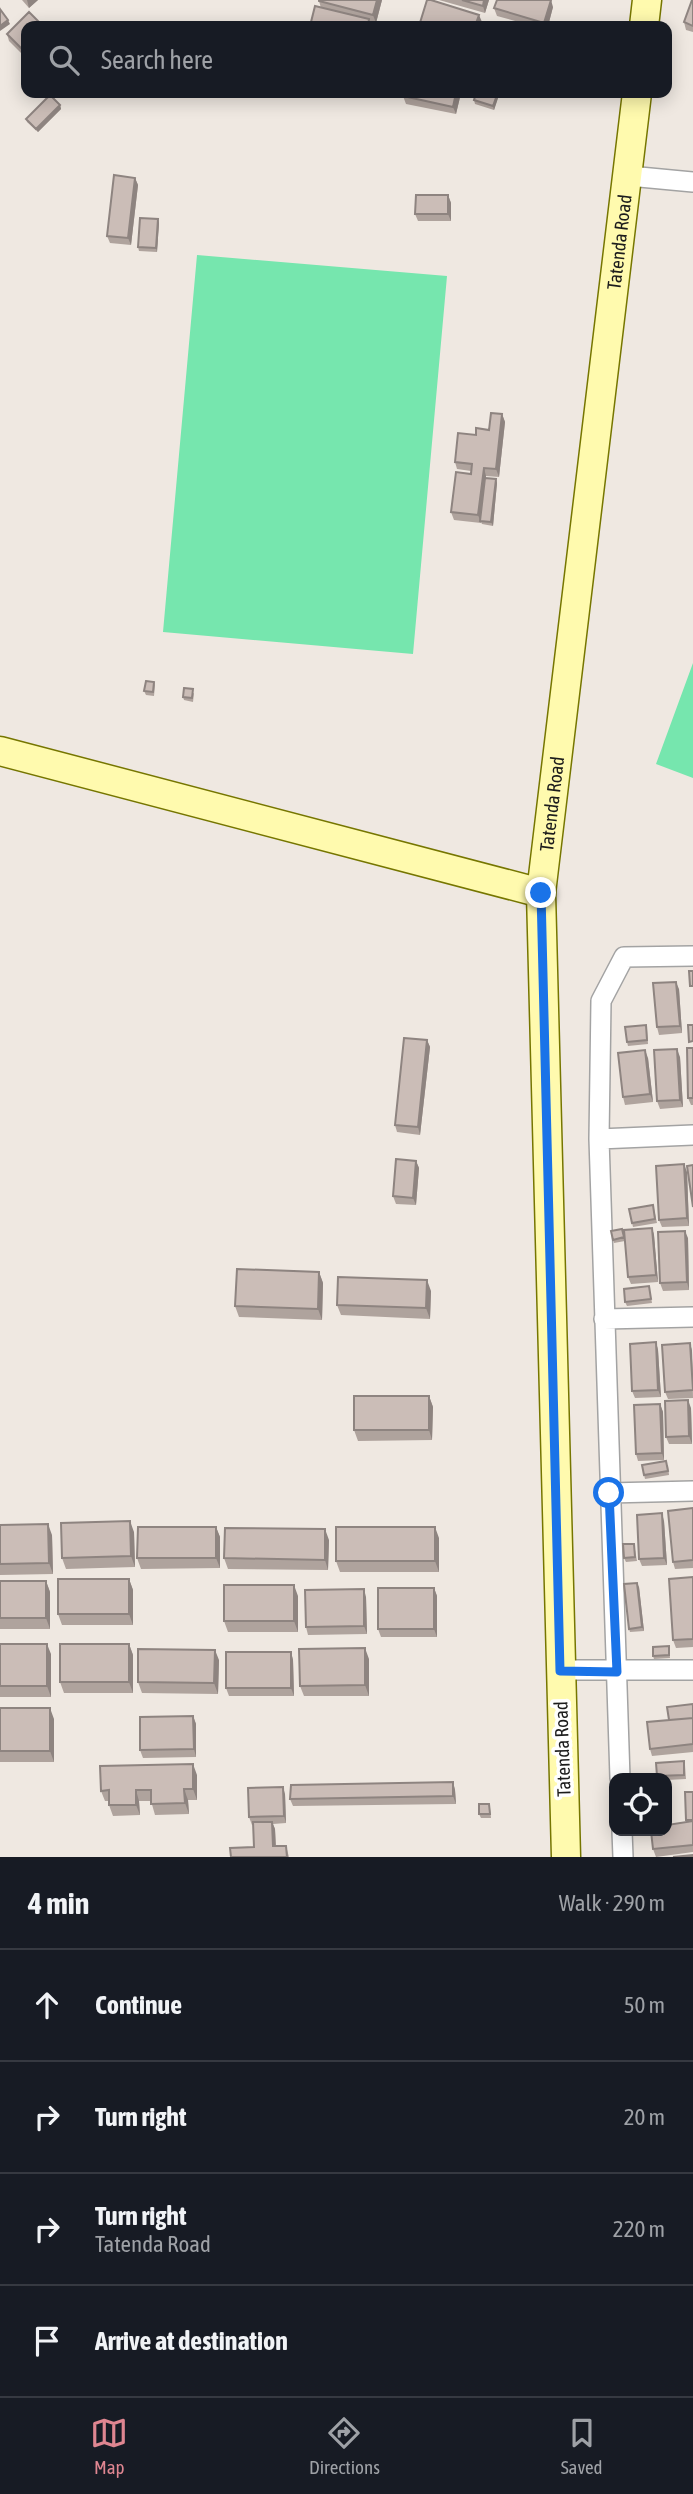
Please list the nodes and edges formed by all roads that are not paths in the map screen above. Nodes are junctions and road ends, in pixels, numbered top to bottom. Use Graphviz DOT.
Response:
graph roads {
  1 [pos="647,0"];
  2 [pos="645,21"];
  3 [pos="637,98"];
  4 [pos="629,176"];
  5 [pos="693,182"];
  6 [pos="0,751"];
  7 [pos="541,893"];
  8 [pos="693,956"];
  9 [pos="693,1135"];
  10 [pos="599,1139"];
  11 [pos="693,1317"];
  12 [pos="604,1319"];
  13 [pos="693,1491"];
  14 [pos="609,1493"];
  15 [pos="693,1670"];
  16 [pos="560,1671"];
  17 [pos="617,1672"];
  18 [pos="620,1773"];
  19 [pos="622,1836"];
  20 [pos="566,1857"];
  21 [pos="623,1857"];
  1 -- 2 [label="street"];
  3 -- 4 [label="street, Tatenda Road"];
  4 -- 5 [label="street"];
  4 -- 7 [label="street, Tatenda Road"];
  6 -- 7 [label="street"];
  7 -- 16 [label="street, Tatenda Road"];
  8 -- 10 [label="street"];
  9 -- 10 [label="street"];
  10 -- 12 [label="street"];
  11 -- 12 [label="street"];
  12 -- 14 [label="street"];
  13 -- 14 [label="street"];
  14 -- 17 [label="street"];
  15 -- 17 [label="street"];
  16 -- 17 [label="street"];
  16 -- 20 [label="street, Tatenda Road"];
  17 -- 18 [label="street"];
  19 -- 21 [label="street"];
}
